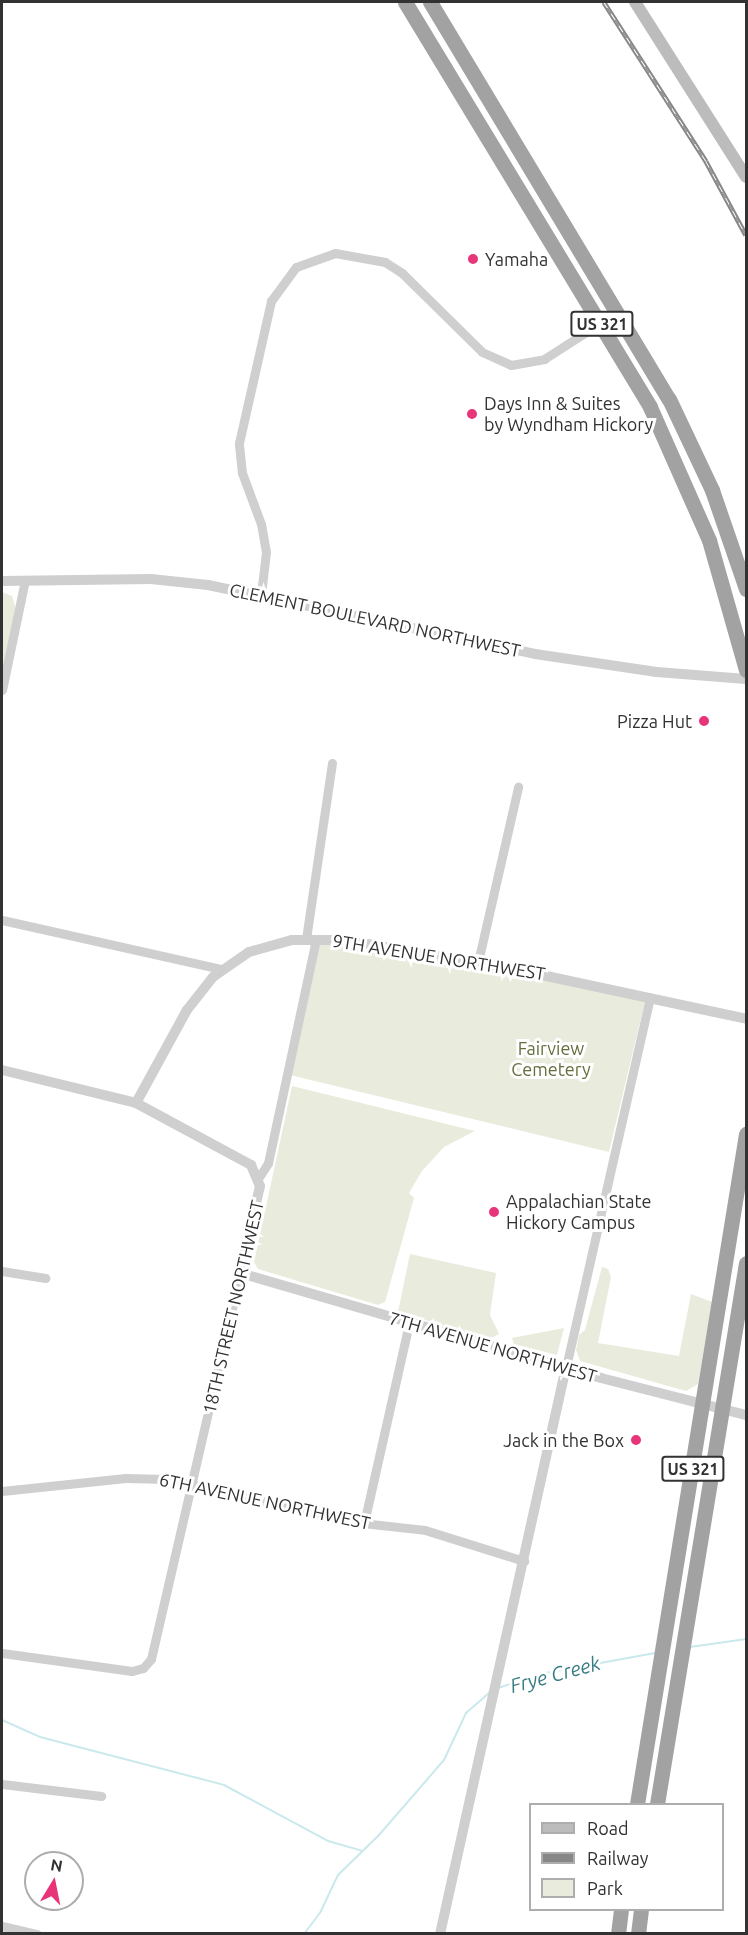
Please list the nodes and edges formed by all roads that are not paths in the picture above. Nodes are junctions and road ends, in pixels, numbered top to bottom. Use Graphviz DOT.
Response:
graph roads {
  1 [pos="405,2"];
  2 [pos="430,2"];
  3 [pos="635,2"];
  4 [pos="747,177"];
  5 [pos="619,311"];
  6 [pos="602,324"];
  7 [pos="25,580"];
  8 [pos="2,581"];
  9 [pos="747,589"];
  10 [pos="261,595"];
  11 [pos="747,670"];
  12 [pos="747,679"];
  13 [pos="2,690"];
  14 [pos="332,763"];
  15 [pos="518,787"];
  16 [pos="2,920"];
  17 [pos="311,939"];
  18 [pos="478,962"];
  19 [pos="222,969"];
  20 [pos="650,997"];
  21 [pos="747,1019"];
  22 [pos="2,1070"];
  23 [pos="136,1103"];
  24 [pos="747,1134"];
  25 [pos="259,1177"];
  26 [pos="747,1263"];
  27 [pos="2,1271"];
  28 [pos="240,1273"];
  29 [pos="45,1278"];
  30 [pos="409,1323"];
  31 [pos="566,1367"];
  32 [pos="703,1405"];
  33 [pos="723,1410"];
  34 [pos="747,1415"];
  35 [pos="192,1484"];
  36 [pos="2,1491"];
  37 [pos="364,1523"];
  38 [pos="524,1561"];
  39 [pos="2,1653"];
  40 [pos="2,1784"];
  41 [pos="101,1796"];
  42 [pos="637,1803"];
  43 [pos="657,1803"];
  44 [pos="621,1911"];
  45 [pos="641,1911"];
  46 [pos="2,1926"];
  47 [pos="37,1934"];
  48 [pos="440,1934"];
  49 [pos="618,1934"];
  50 [pos="638,1934"];
  1 -- 6 [label="highway, US 321"];
  2 -- 5 [label="highway, US 321"];
  3 -- 4 [label="main road"];
  5 -- 6 [label="street"];
  5 -- 9 [label="highway, US 321"];
  6 -- 10 [label="street"];
  6 -- 11 [label="highway, US 321"];
  7 -- 8 [label="street, CLEMENT BOULEVARD NORTHWEST"];
  7 -- 10 [label="street, CLEMENT BOULEVARD NORTHWEST"];
  7 -- 13 [label="street"];
  10 -- 12 [label="street, CLEMENT BOULEVARD NORTHWEST"];
  14 -- 17 [label="street, 18TH STREET NORTHWEST"];
  15 -- 18 [label="street"];
  16 -- 19 [label="street"];
  17 -- 18 [label="street, 9TH AVENUE NORTHWEST"];
  17 -- 19 [label="street, 9TH AVENUE NORTHWEST"];
  17 -- 25 [label="street, 18TH STREET NORTHWEST"];
  18 -- 20 [label="street, 9TH AVENUE NORTHWEST"];
  19 -- 23 [label="street, 9TH AVENUE NORTHWEST"];
  20 -- 21 [label="street, 9TH AVENUE NORTHWEST"];
  20 -- 31 [label="street"];
  22 -- 23 [label="street"];
  23 -- 25 [label="street"];
  24 -- 32 [label="highway, US 321"];
  25 -- 28 [label="street, 18TH STREET NORTHWEST"];
  26 -- 33 [label="highway, US 321"];
  27 -- 29 [label="street"];
  28 -- 30 [label="street, 7TH AVENUE NORTHWEST"];
  28 -- 35 [label="street, 18TH STREET NORTHWEST"];
  30 -- 31 [label="street, 7TH AVENUE NORTHWEST"];
  30 -- 37 [label="street"];
  31 -- 32 [label="street, 7TH AVENUE NORTHWEST"];
  31 -- 38 [label="street"];
  32 -- 33 [label="street, 7TH AVENUE NORTHWEST"];
  32 -- 42 [label="highway, US 321"];
  33 -- 34 [label="street, 7TH AVENUE NORTHWEST"];
  33 -- 43 [label="highway, US 321"];
  35 -- 36 [label="street, 6TH AVENUE NORTHWEST"];
  35 -- 37 [label="street, 6TH AVENUE NORTHWEST"];
  35 -- 39 [label="street, 18TH STREET NORTHWEST"];
  37 -- 38 [label="street, 6TH AVENUE NORTHWEST"];
  38 -- 48 [label="street"];
  40 -- 41 [label="street"];
  44 -- 49 [label="highway"];
  45 -- 50 [label="highway"];
  46 -- 47 [label="street"];
}
